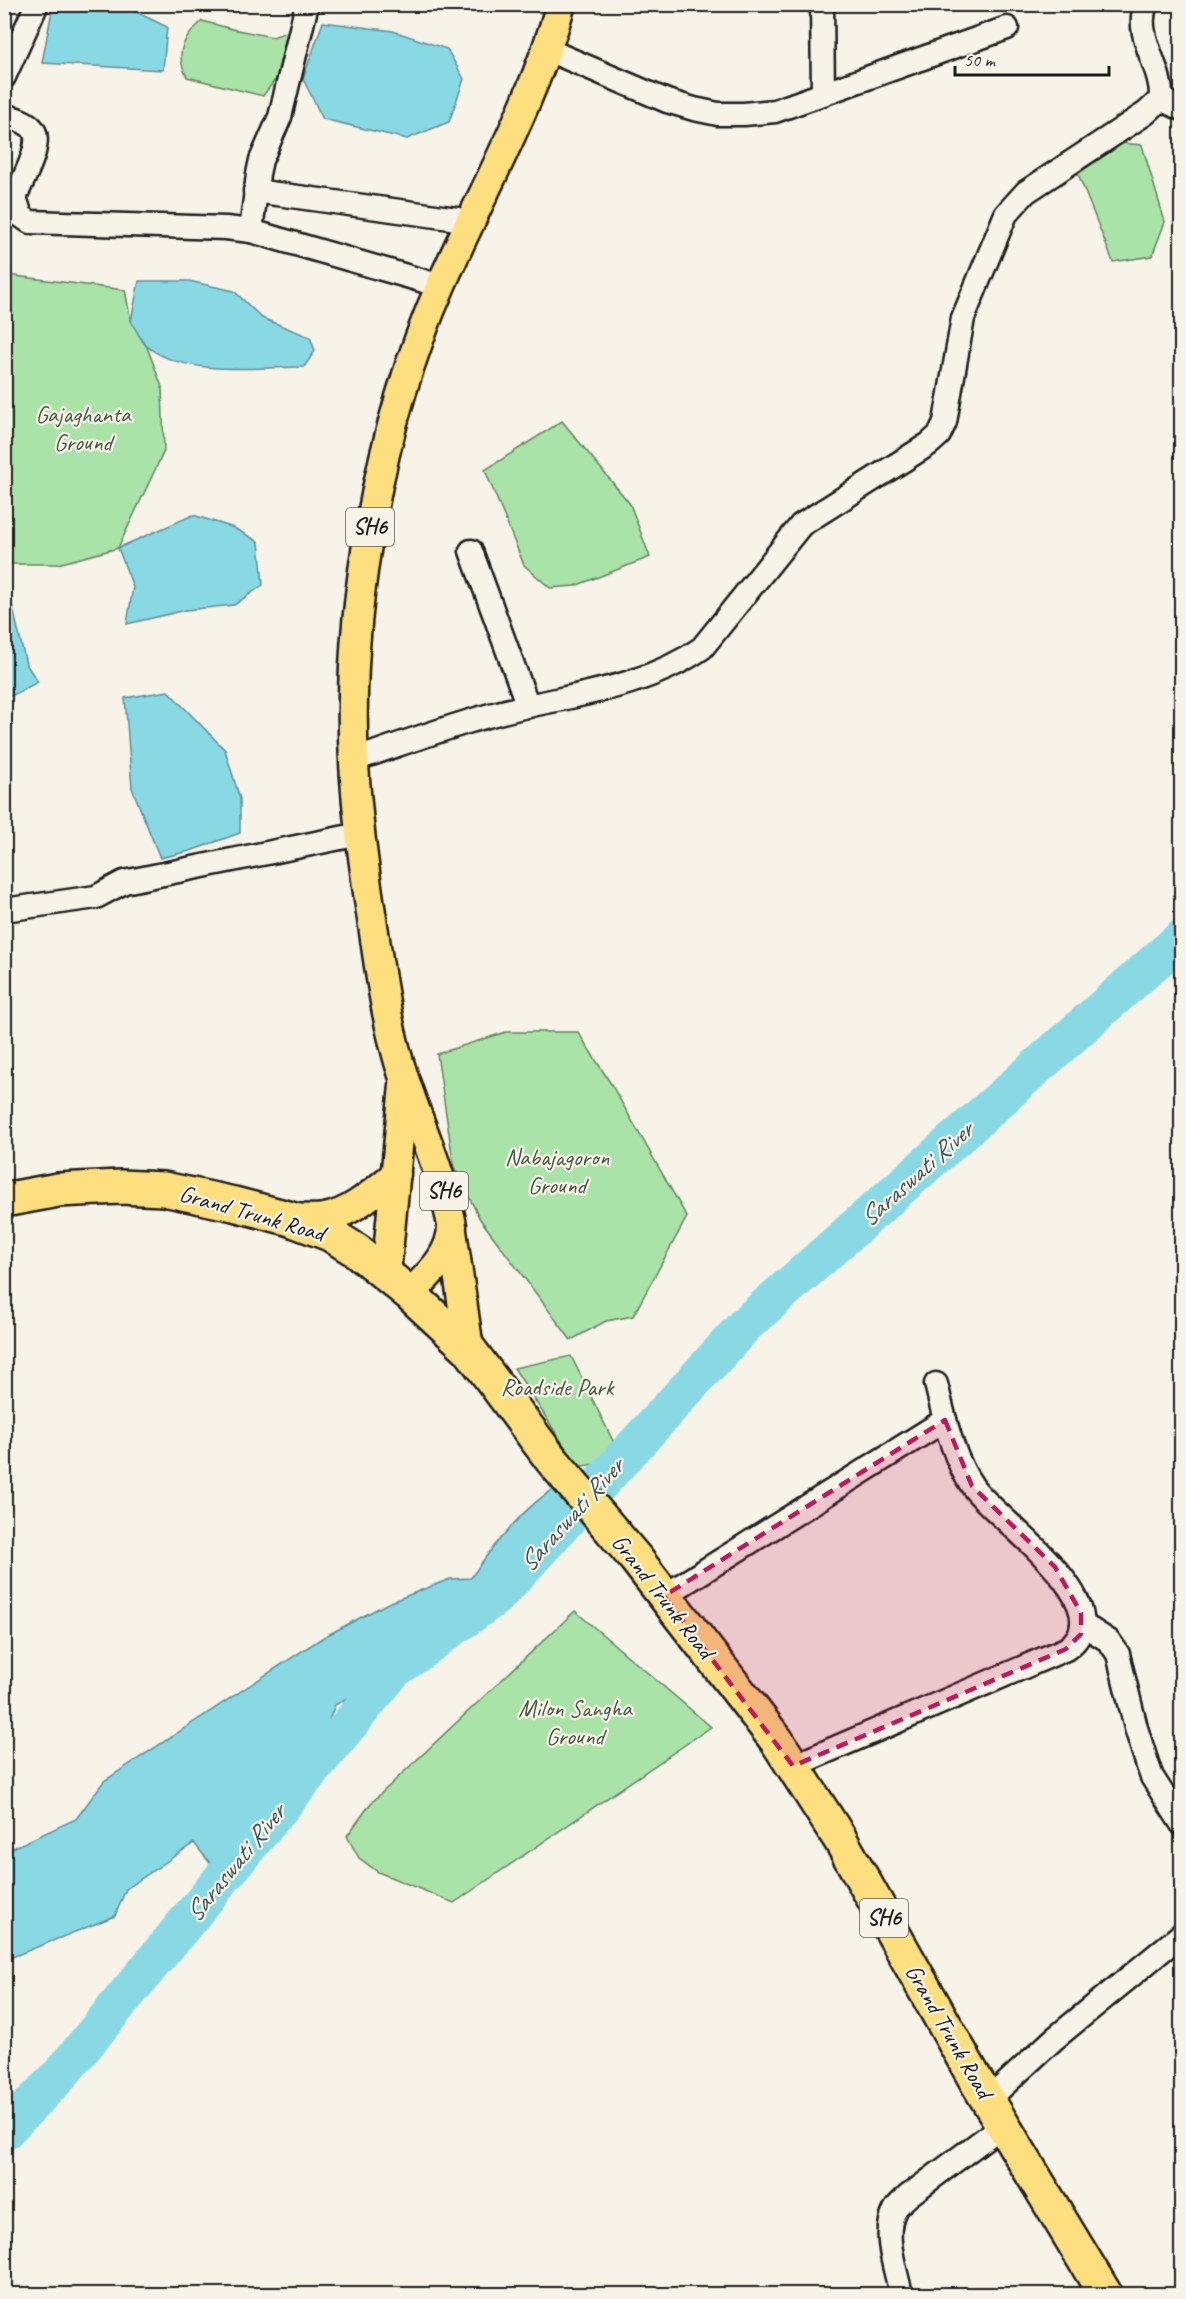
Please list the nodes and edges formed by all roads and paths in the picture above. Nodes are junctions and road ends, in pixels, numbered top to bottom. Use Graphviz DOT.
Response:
graph roads {
  1 [pos="37,4"];
  2 [pos="307,4"];
  3 [pos="561,4"];
  4 [pos="822,4"];
  5 [pos="1146,4"];
  6 [pos="1007,28"];
  7 [pos="548,50"];
  8 [pos="4,77"];
  9 [pos="823,94"];
  10 [pos="1161,99"];
  11 [pos="1182,109"];
  12 [pos="4,116"];
  13 [pos="255,191"];
  14 [pos="472,221"];
  15 [pos="251,231"];
  16 [pos="441,286"];
  17 [pos="471,551"];
  18 [pos="528,706"];
  19 [pos="354,760"];
  20 [pos="360,834"];
  21 [pos="4,910"];
  22 [pos="404,1080"];
  23 [pos="396,1174"];
  24 [pos="4,1200"];
  25 [pos="288,1218"];
  26 [pos="452,1226"];
  27 [pos="398,1284"];
  28 [pos="469,1349"];
  29 [pos="936,1384"];
  30 [pos="945,1420"];
  31 [pos="664,1596"];
  32 [pos="1082,1624"];
  33 [pos="793,1766"];
  34 [pos="1182,1824"];
  35 [pos="1182,1934"];
  36 [pos="995,2113"];
  37 [pos="901,2295"];
  38 [pos="1106,2295"];
  1 -- 8 [label="street"];
  2 -- 13 [label="street"];
  3 -- 7 [label="main road, SH6"];
  4 -- 9 [label="street"];
  5 -- 10 [label="street"];
  6 -- 9 [label="street"];
  7 -- 9 [label="street"];
  7 -- 14 [label="main road, SH6"];
  10 -- 11 [label="street"];
  10 -- 18 [label="street"];
  12 -- 15 [label="street"];
  13 -- 14 [label="street"];
  13 -- 15 [label="street"];
  14 -- 16 [label="main road, SH6"];
  15 -- 16 [label="street"];
  16 -- 19 [label="main road, SH6"];
  17 -- 18 [label="street"];
  18 -- 19 [label="street"];
  19 -- 20 [label="main road, SH6"];
  20 -- 21 [label="street"];
  20 -- 22 [label="main road, SH6"];
  22 -- 23 [label="main road, SH6"];
  22 -- 26 [label="main road, SH6"];
  23 -- 25 [label="main road"];
  23 -- 27 [label="main road, SH6"];
  24 -- 25 [label="highway, Grand Trunk Road"];
  25 -- 27 [label="highway, Grand Trunk Road"];
  26 -- 27 [label="main road, SH6"];
  26 -- 28 [label="main road"];
  27 -- 28 [label="highway, Grand Trunk Road / SH6"];
  28 -- 31 [label="highway, Grand Trunk Road / SH6"];
  29 -- 30 [label="street"];
  30 -- 31 [label="street"];
  30 -- 32 [label="street"];
  31 -- 33 [label="highway, Grand Trunk Road / SH6"];
  32 -- 33 [label="street"];
  32 -- 34 [label="street"];
  33 -- 36 [label="highway, Grand Trunk Road / SH6"];
  35 -- 36 [label="street"];
  36 -- 37 [label="street"];
  36 -- 38 [label="highway, Grand Trunk Road / SH6"];
}
